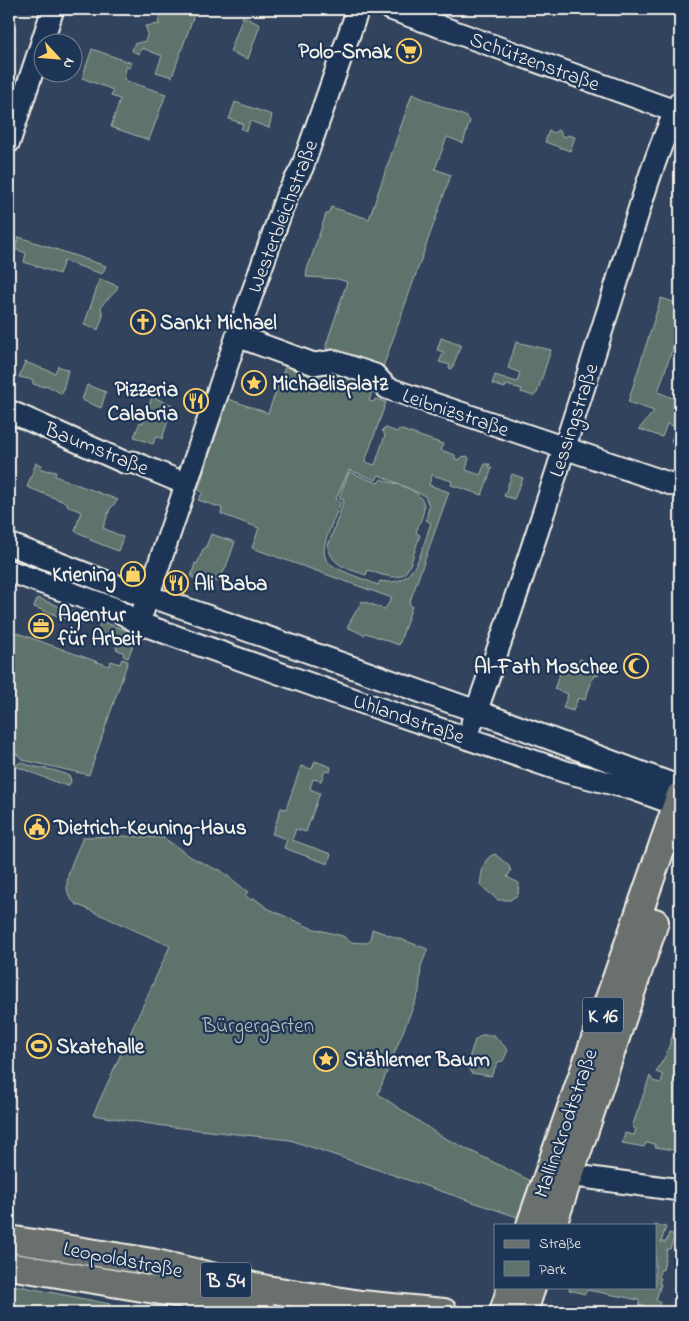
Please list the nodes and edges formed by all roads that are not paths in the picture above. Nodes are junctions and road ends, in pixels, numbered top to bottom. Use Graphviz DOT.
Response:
graph roads {
  1 [pos="53,9"];
  2 [pos="358,9"];
  3 [pos="391,9"];
  4 [pos="679,109"];
  5 [pos="9,142"];
  6 [pos="236,336"];
  7 [pos="9,411"];
  8 [pos="564,448"];
  9 [pos="186,484"];
  10 [pos="680,487"];
  11 [pos="9,544"];
  12 [pos="9,571"];
  13 [pos="148,598"];
  14 [pos="139,623"];
  15 [pos="476,711"];
  16 [pos="467,738"];
  17 [pos="679,798"];
  18 [pos="680,850"];
  19 [pos="569,1175"];
  20 [pos="680,1190"];
  21 [pos="530,1224"];
  22 [pos="552,1224"];
  23 [pos="9,1239"];
  24 [pos="9,1266"];
  25 [pos="511,1288"];
  26 [pos="532,1288"];
  27 [pos="223,1298"];
  28 [pos="263,1312"];
  29 [pos="444,1312"];
  30 [pos="503,1312"];
  31 [pos="524,1312"];
  1 -- 5 [label="street"];
  2 -- 6 [label="street, Westerbleichstraße"];
  3 -- 4 [label="street, Schützenstraße"];
  4 -- 8 [label="street, Lessingstraße"];
  6 -- 8 [label="street, Leibnizstraße"];
  6 -- 9 [label="street, Westerbleichstraße"];
  7 -- 9 [label="street, Baumstraße"];
  8 -- 10 [label="street, Leibnizstraße"];
  8 -- 15 [label="street, Lessingstraße"];
  9 -- 13 [label="street, Westerbleichstraße"];
  11 -- 13 [label="street, Uhlandstraße"];
  12 -- 14 [label="street, Uhlandstraße"];
  13 -- 14 [label="street, Westerbleichstraße"];
  13 -- 15 [label="street, Uhlandstraße"];
  14 -- 16 [label="street, Uhlandstraße"];
  15 -- 16 [label="street, Lessingstraße"];
  15 -- 17 [label="street, Uhlandstraße"];
  16 -- 17 [label="street, Uhlandstraße"];
  17 -- 21 [label="main road, Mallinckrodtstraße / K 16"];
  18 -- 19 [label="main road, Mallinckrodtstraße / K 16"];
  19 -- 20 [label="street"];
  19 -- 22 [label="main road, Mallinckrodtstraße / K 16"];
  23 -- 27 [label="main road, Leopoldstraße / B 54"];
  24 -- 27 [label="main road, Leopoldstraße / B 54"];
  25 -- 30 [label="main road"];
  26 -- 31 [label="main road"];
  27 -- 28 [label="main road, Leopoldstraße / B 54"];
  27 -- 29 [label="main road, Leopoldstraße / B 54"];
}
